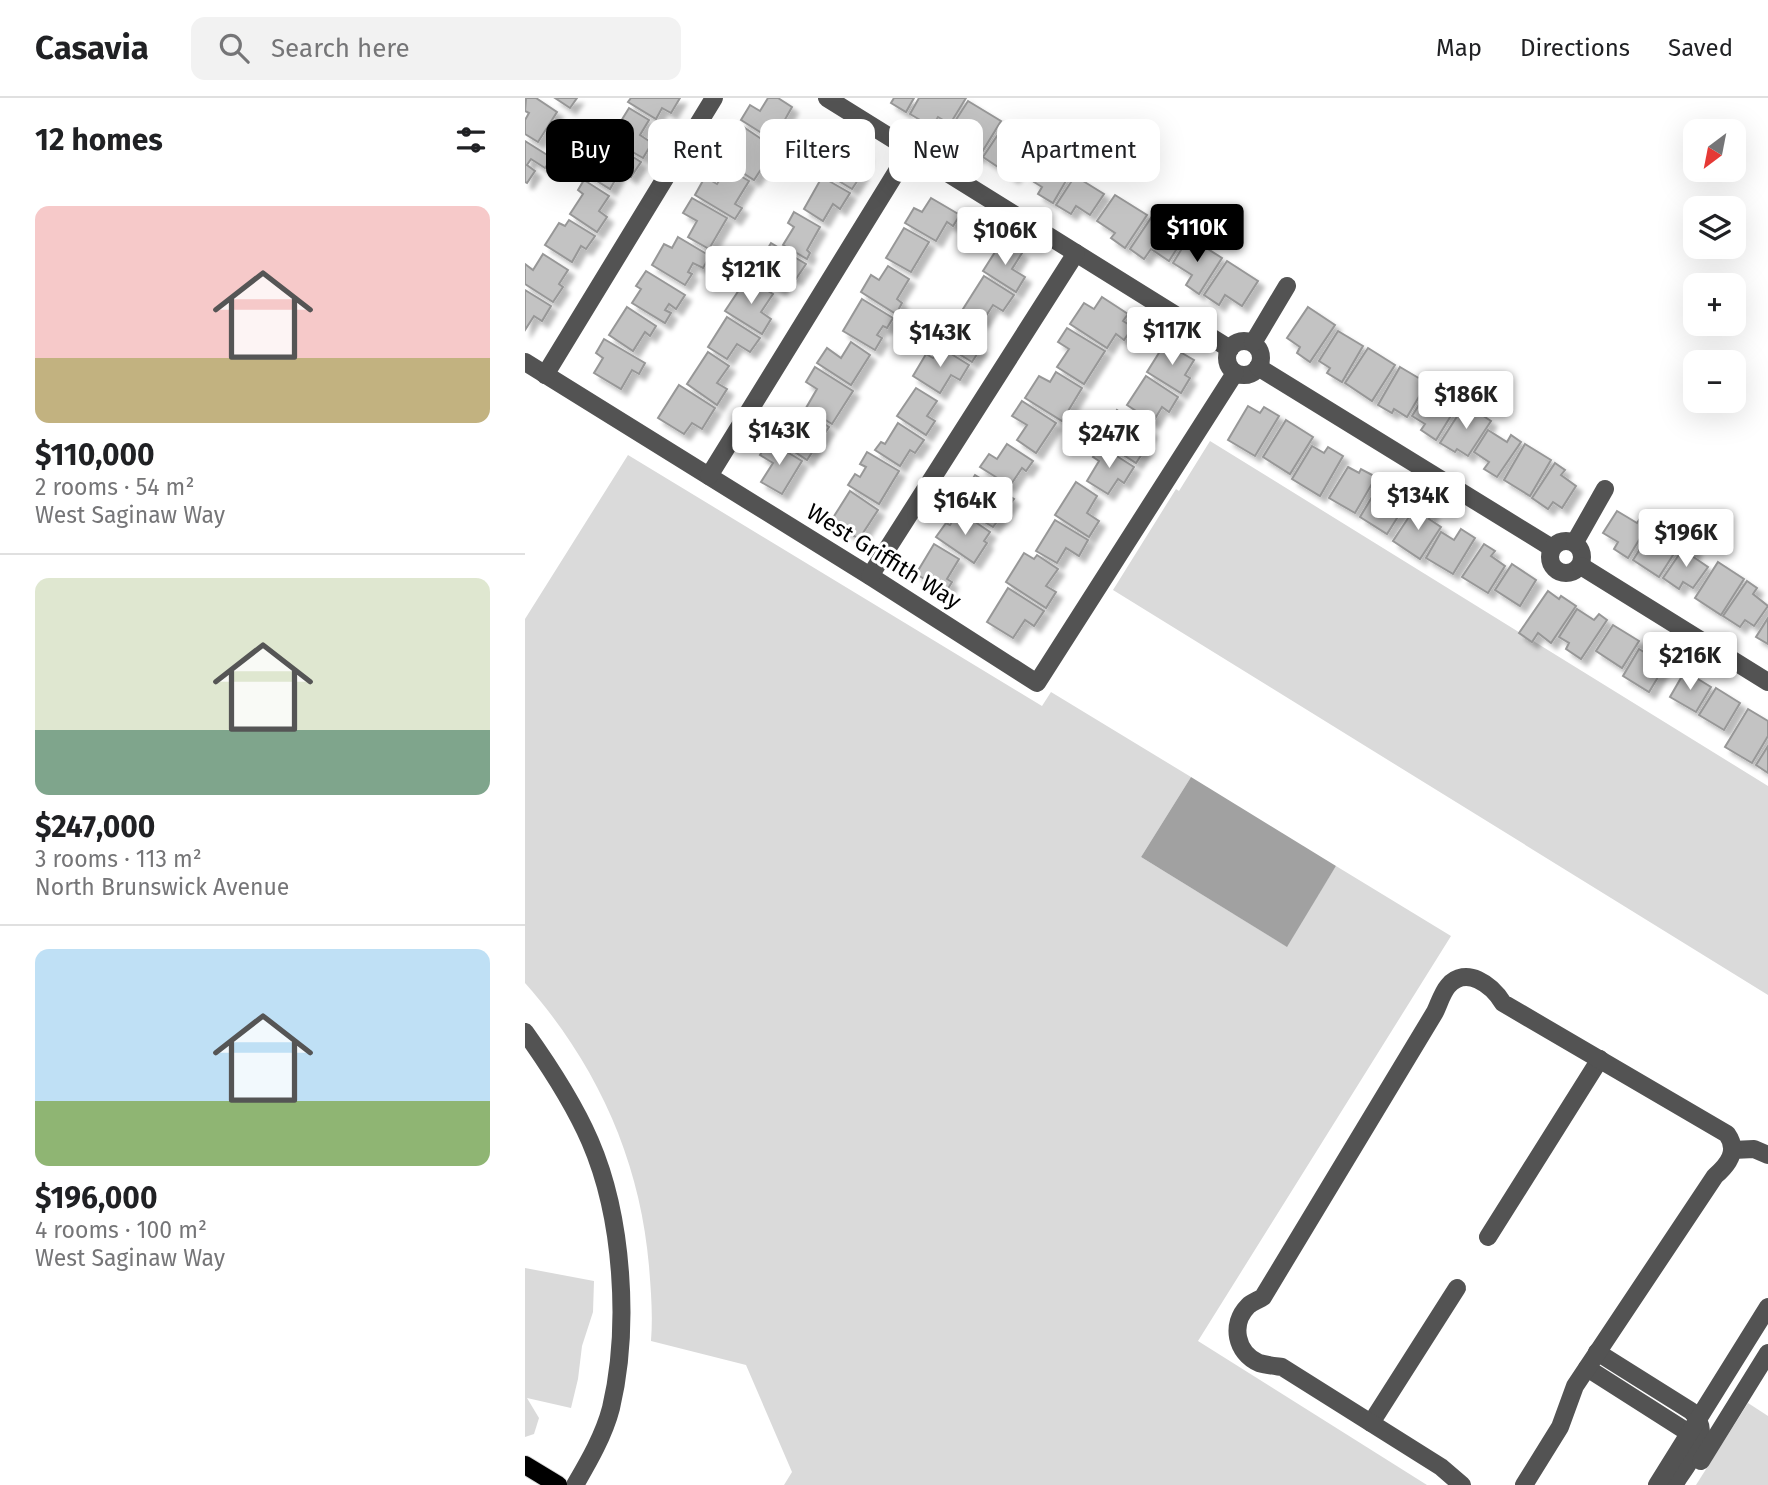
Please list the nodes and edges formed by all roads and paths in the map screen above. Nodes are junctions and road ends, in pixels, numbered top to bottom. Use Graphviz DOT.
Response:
graph roads {
  1 [pos="715,98"];
  2 [pos="827,98"];
  3 [pos="889,137"];
  4 [pos="890,182"];
  5 [pos="962,182"];
  6 [pos="1076,253"];
  7 [pos="1287,286"];
  8 [pos="1253,344"];
  9 [pos="1230,349"];
  10 [pos="525,362"];
  11 [pos="1258,368"];
  12 [pos="1235,373"];
  13 [pos="545,375"];
  14 [pos="709,476"];
  15 [pos="1605,489"];
  16 [pos="1575,542"];
  17 [pos="1552,548"];
  18 [pos="1581,566"];
  19 [pos="870,576"];
  20 [pos="1768,682"];
  21 [pos="525,1032"];
  22 [pos="1599,1059"];
  23 [pos="1733,1150"];
  24 [pos="1768,1155"];
  25 [pos="1487,1237"];
  26 [pos="1457,1288"];
  27 [pos="1768,1307"];
  28 [pos="1597,1352"];
  29 [pos="1768,1353"];
  30 [pos="1587,1368"];
  31 [pos="1645,1382"];
  32 [pos="1635,1399"];
  33 [pos="1371,1423"];
  34 [pos="1694,1425"];
  35 [pos="525,1465"];
  36 [pos="558,1485"];
  37 [pos="575,1485"];
  38 [pos="1462,1485"];
  39 [pos="1524,1485"];
  40 [pos="1657,1485"];
  41 [pos="1674,1485"];
  42 [pos="1686,1485"];
  1 -- 13 [label="street"];
  2 -- 3 [label="street"];
  4 -- 14 [label="street"];
  5 -- 6 [label="street"];
  6 -- 9 [label="street"];
  6 -- 19 [label="street"];
  7 -- 8 [label="street"];
  8 -- 9 [label="street"];
  8 -- 11 [label="street"];
  9 -- 12 [label="street"];
  10 -- 13 [label="street, West Griffith Way"];
  11 -- 12 [label="street"];
  11 -- 17 [label="street"];
  12 -- 19 [label="street, West Griffith Way"];
  13 -- 14 [label="street, West Griffith Way"];
  14 -- 19 [label="street, West Griffith Way"];
  15 -- 16 [label="street"];
  16 -- 17 [label="street"];
  16 -- 18 [label="street"];
  17 -- 18 [label="street"];
  18 -- 20 [label="street"];
  21 -- 37 [label="street"];
  22 -- 23 [label="street"];
  22 -- 25 [label="street"];
  22 -- 33 [label="street"];
  23 -- 24 [label="street"];
  23 -- 28 [label="street"];
  26 -- 33 [label="street"];
  27 -- 34 [label="street"];
  28 -- 30 [label="street"];
  28 -- 31 [label="street"];
  29 -- 42 [label="street"];
  30 -- 32 [label="street"];
  30 -- 39 [label="street"];
  31 -- 32 [label="street"];
  31 -- 34 [label="street"];
  32 -- 34 [label="street"];
  33 -- 38 [label="street"];
  34 -- 40 [label="street"];
  34 -- 41 [label="street"];
  35 -- 36 [label="main road"];
}
